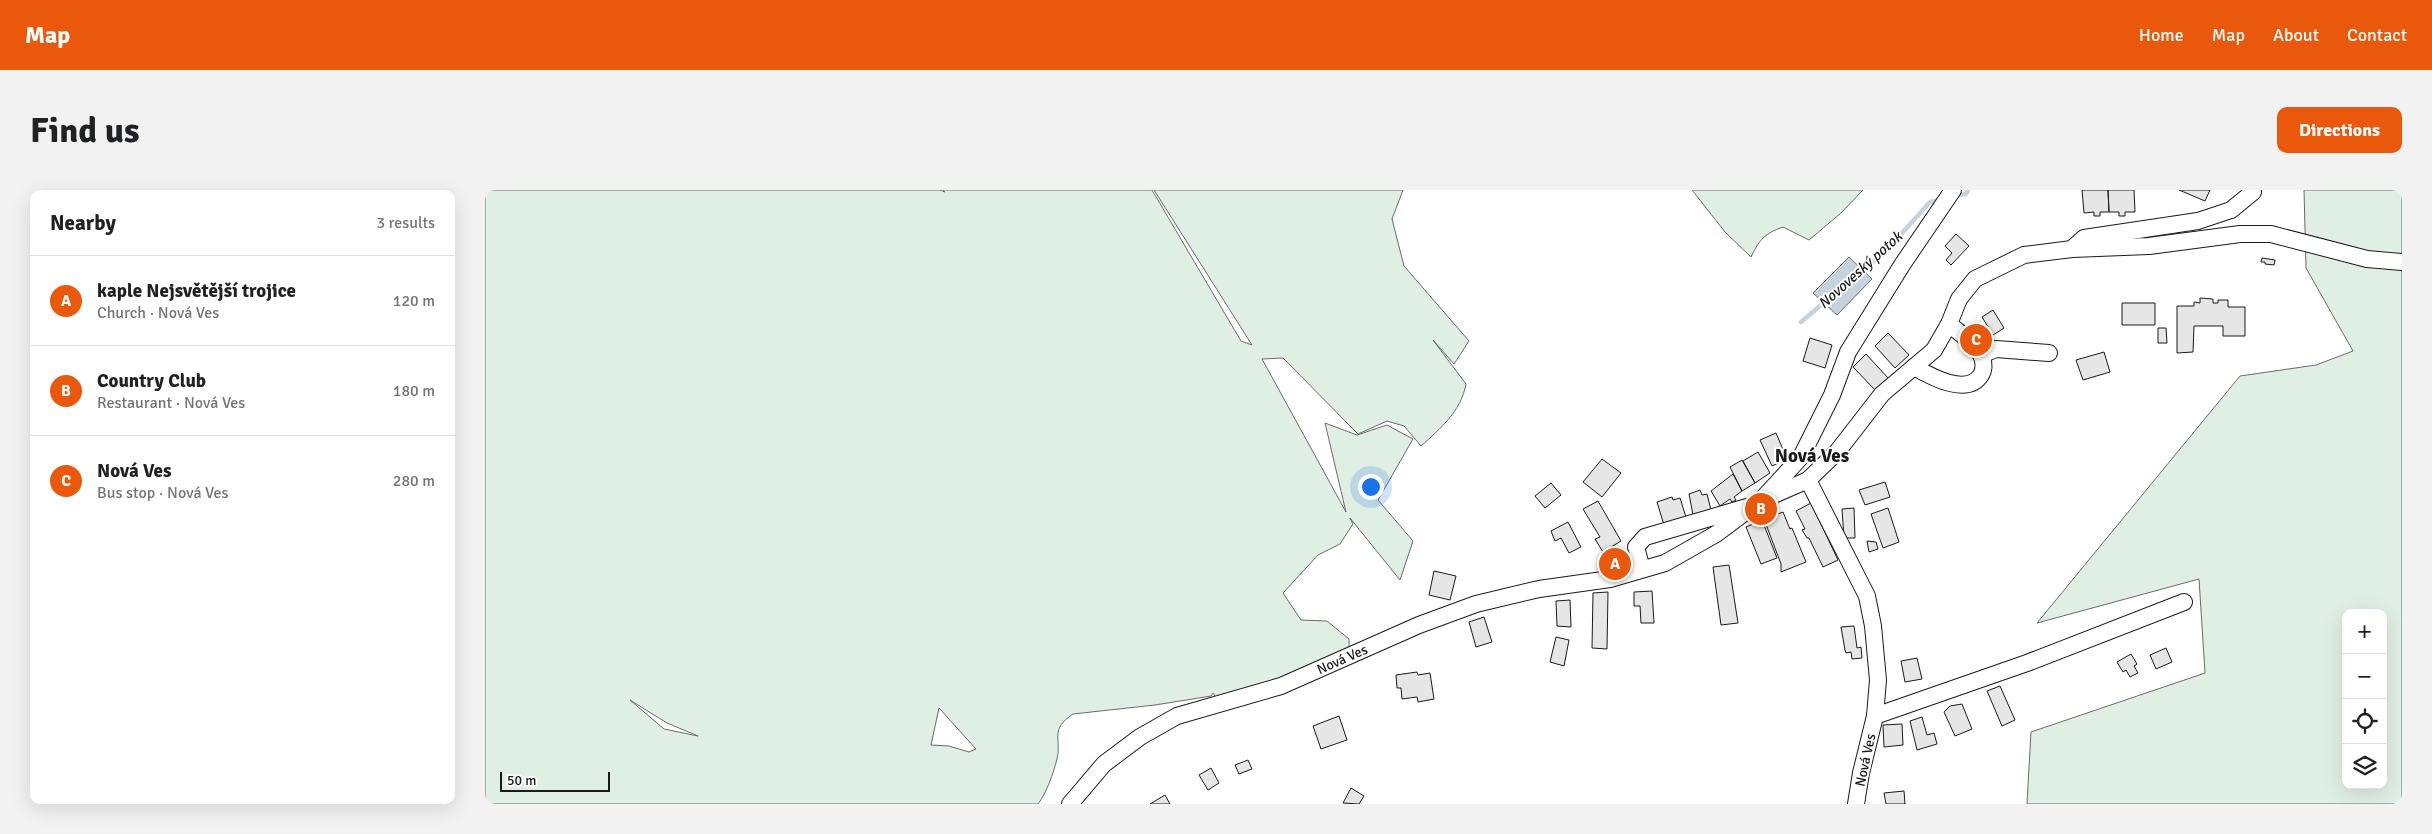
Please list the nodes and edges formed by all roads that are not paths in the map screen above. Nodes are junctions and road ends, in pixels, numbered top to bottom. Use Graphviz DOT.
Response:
graph roads {
  1 [pos="1953,190"];
  2 [pos="2253,192"];
  3 [pos="2072,249"];
  4 [pos="2402,262"];
  5 [pos="1949,324"];
  6 [pos="2049,353"];
  7 [pos="1981,355"];
  8 [pos="1914,367"];
  9 [pos="1808,480"];
  10 [pos="1757,503"];
  11 [pos="1642,569"];
  12 [pos="2184,602"];
  13 [pos="1875,716"];
  14 [pos="1070,804"];
  15 [pos="1857,804"];
  1 -- 10 [label="street, Nová Ves"];
  2 -- 3 [label="street"];
  3 -- 4 [label="street, Nová Ves"];
  3 -- 5 [label="street, Nová Ves"];
  5 -- 7 [label="street"];
  5 -- 8 [label="street, Nová Ves"];
  6 -- 7 [label="street"];
  7 -- 8 [label="street"];
  8 -- 9 [label="street, Nová Ves"];
  9 -- 10 [label="street, Nová Ves"];
  9 -- 13 [label="street, Nová Ves"];
  10 -- 11 [label="street, Nová Ves"];
  10 -- 11 [label="street, Nová Ves"];
  11 -- 14 [label="street, Nová Ves"];
  12 -- 13 [label="street, Nová Ves"];
  13 -- 15 [label="street, Nová Ves"];
}
